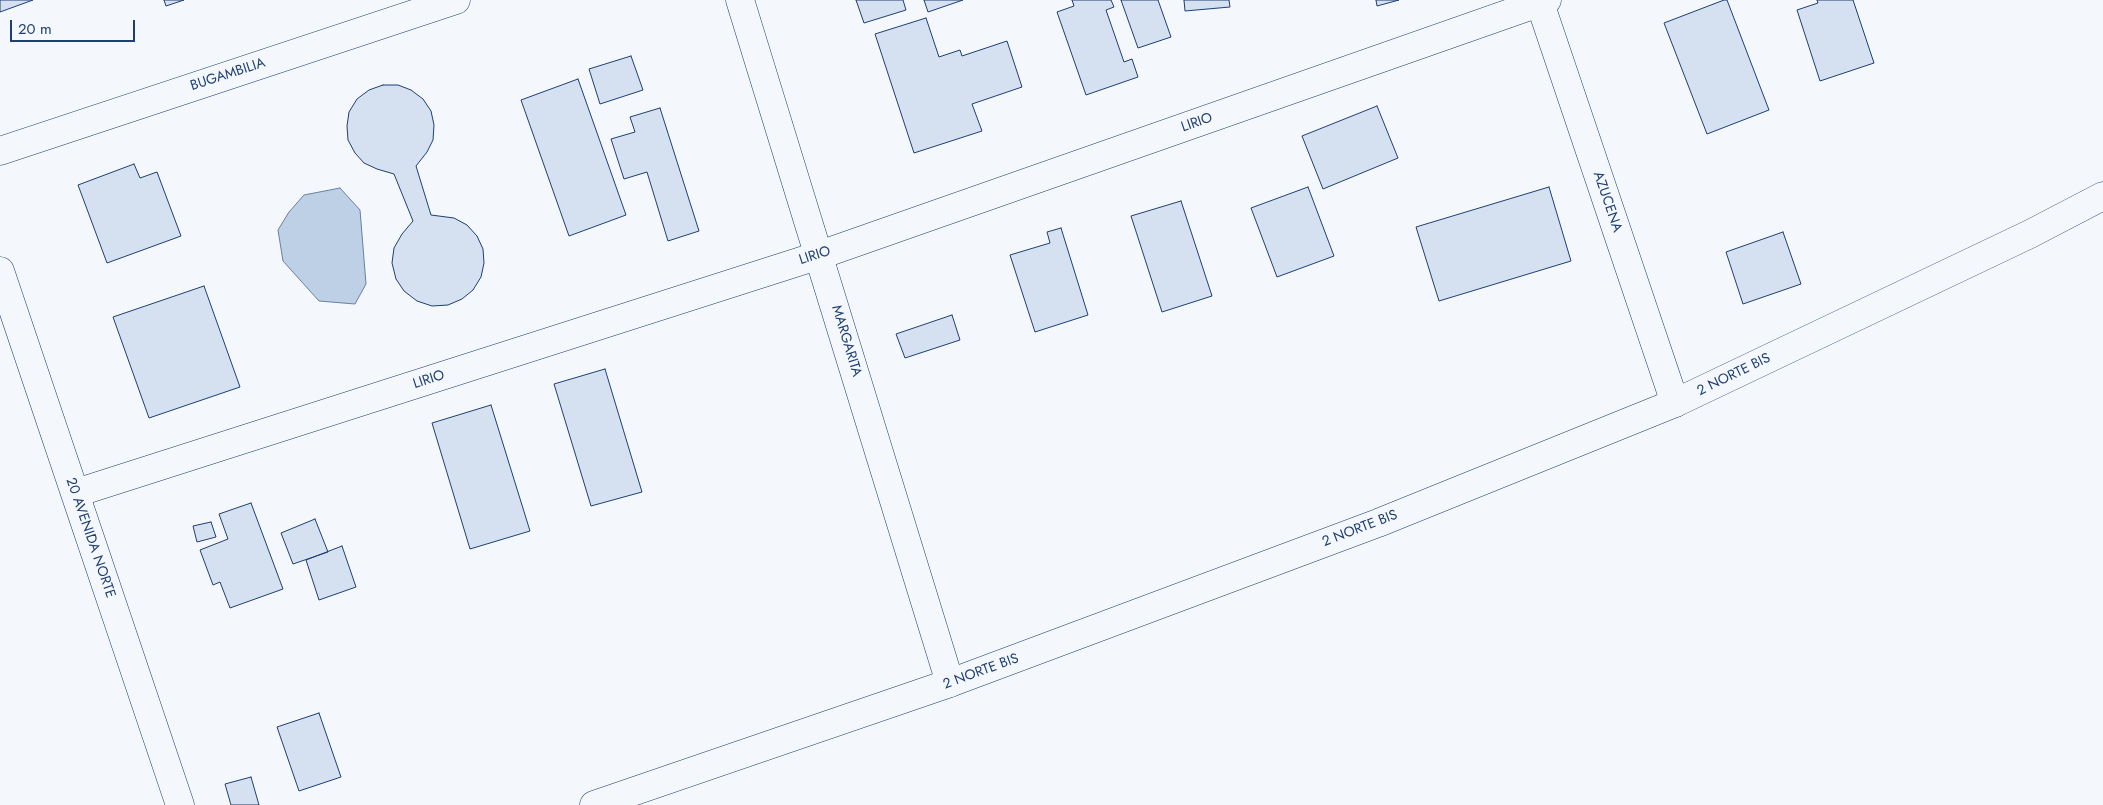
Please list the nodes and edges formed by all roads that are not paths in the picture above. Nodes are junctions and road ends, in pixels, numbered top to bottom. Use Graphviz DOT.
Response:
graph roads {
  1 [pos="456,0"];
  2 [pos="740,0"];
  3 [pos="1542,1"];
  4 [pos="0,151"];
  5 [pos="2103,196"];
  6 [pos="820,255"];
  7 [pos="0,271"];
  8 [pos="1675,403"];
  9 [pos="76,493"];
  10 [pos="950,684"];
  11 [pos="180,805"];
  12 [pos="594,805"];
  1 -- 4 [label="street, BUGAMBILIA"];
  2 -- 6 [label="street, MARGARITA"];
  3 -- 6 [label="street, LIRIO"];
  3 -- 8 [label="street, AZUCENA"];
  5 -- 8 [label="street, 2 NORTE BIS"];
  6 -- 9 [label="street, LIRIO"];
  6 -- 10 [label="street, MARGARITA"];
  7 -- 9 [label="street, 20 AVENIDA NORTE"];
  8 -- 10 [label="street, 2 NORTE BIS"];
  9 -- 11 [label="street, 20 AVENIDA NORTE"];
  10 -- 12 [label="street, 2 NORTE BIS"];
}
